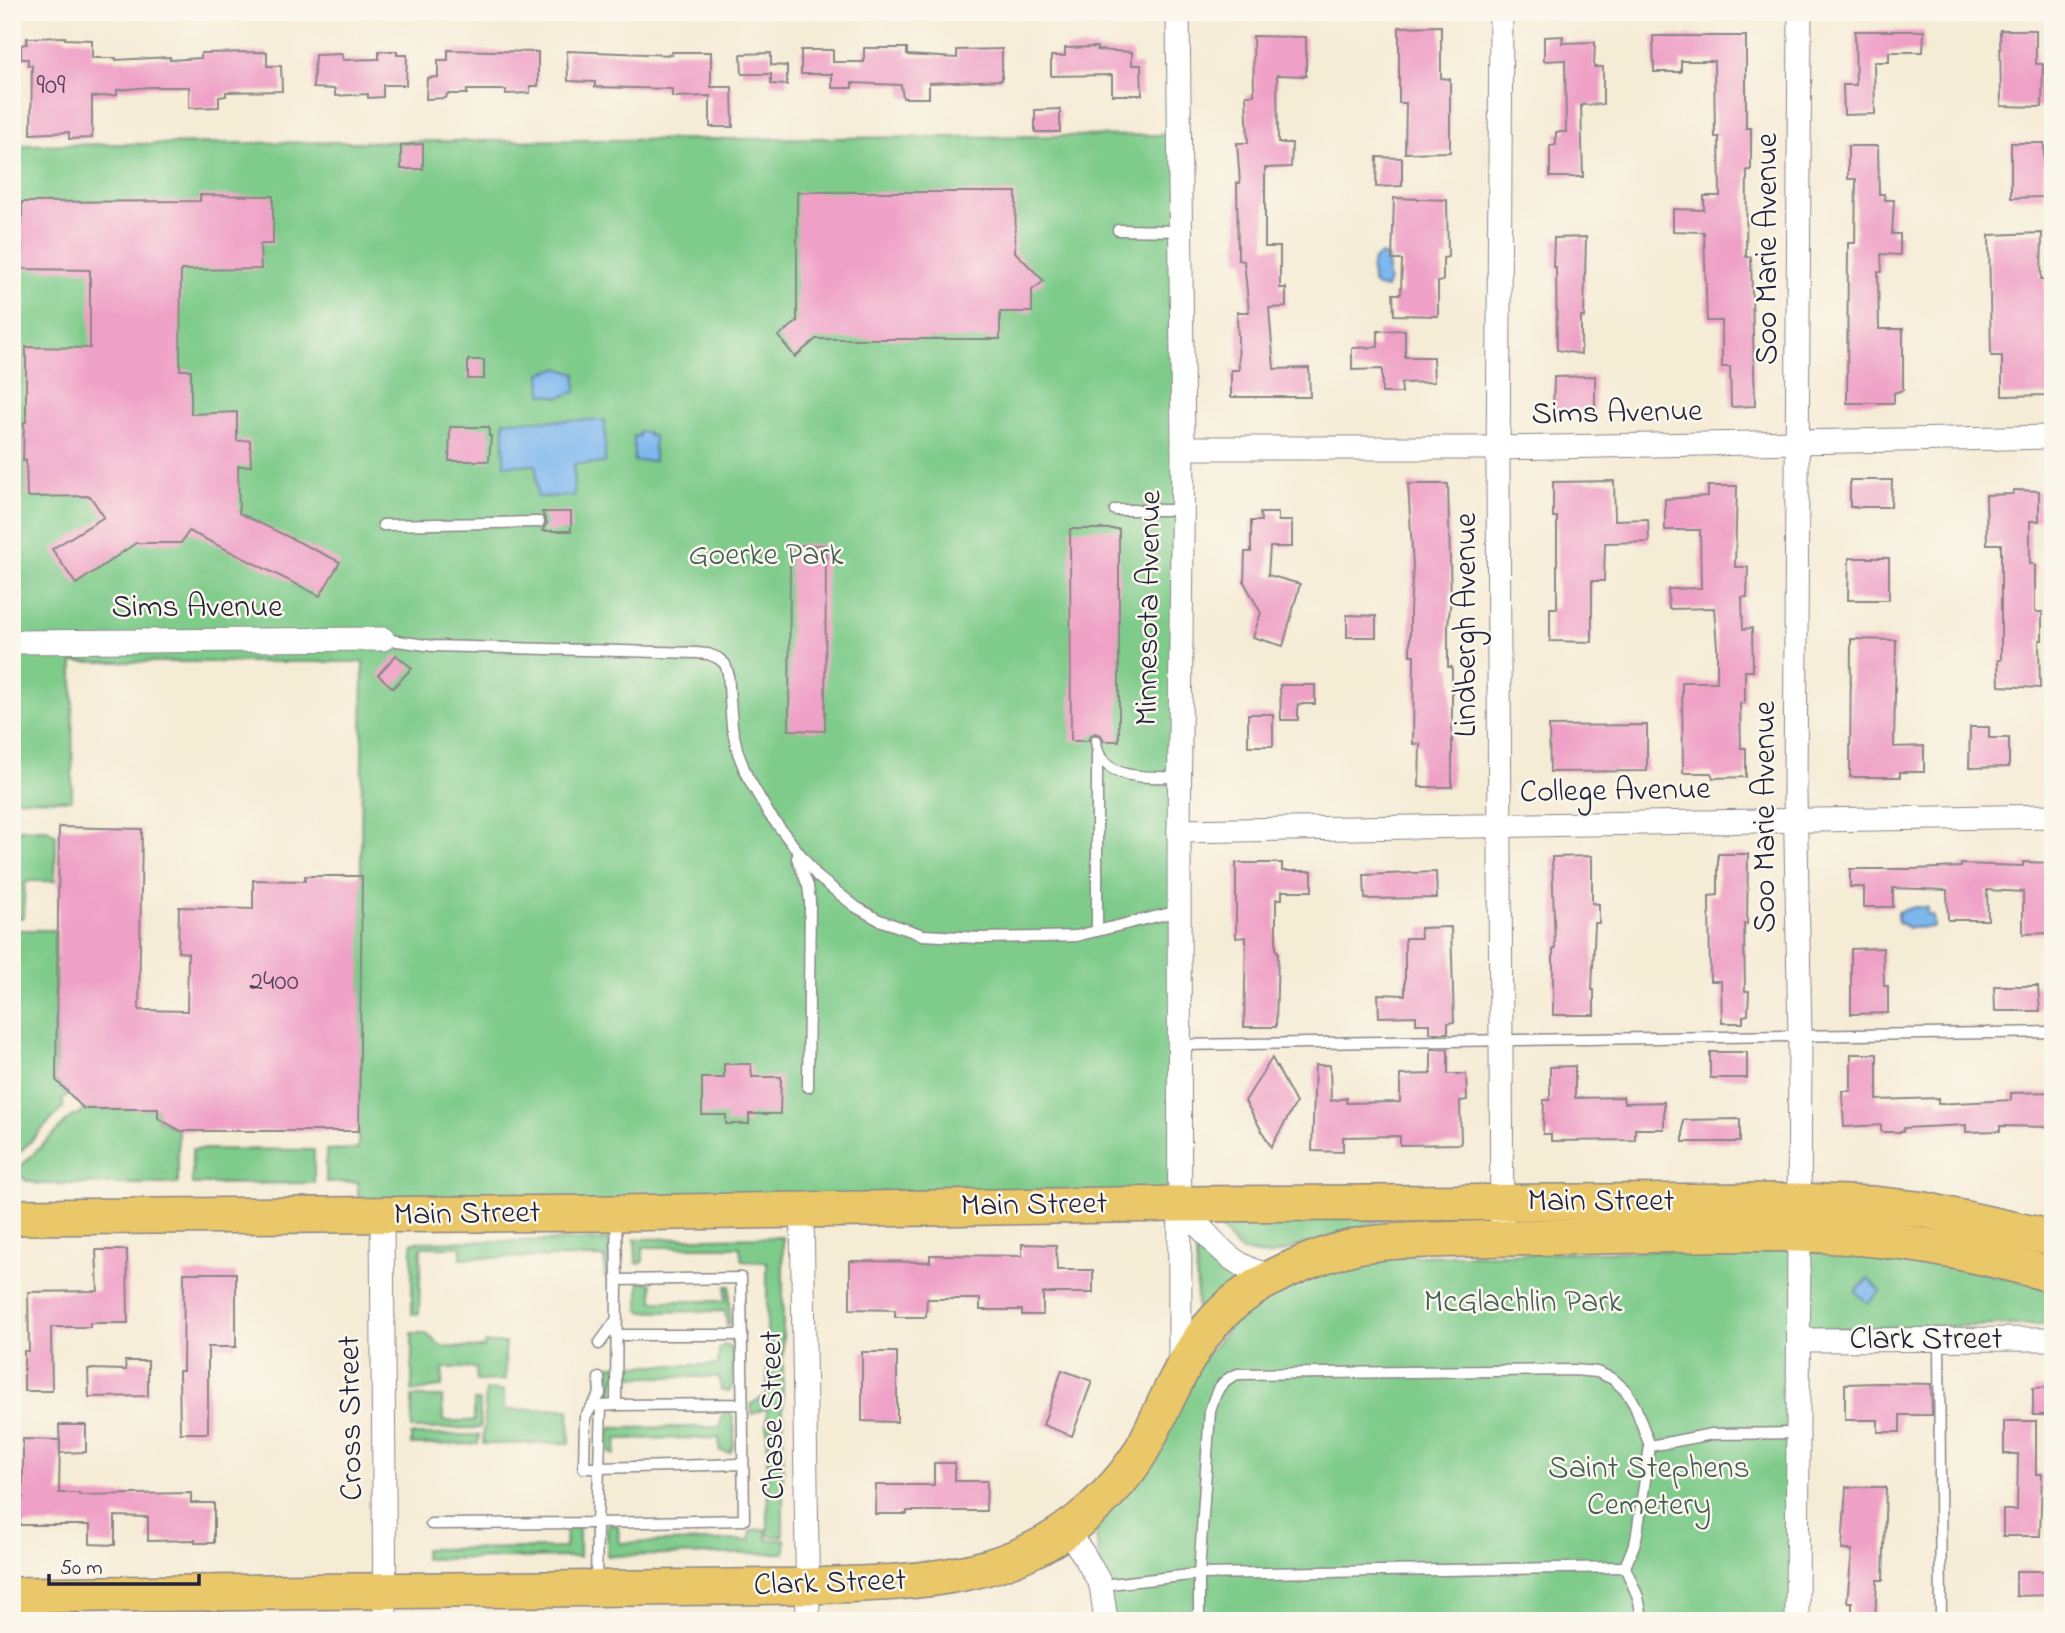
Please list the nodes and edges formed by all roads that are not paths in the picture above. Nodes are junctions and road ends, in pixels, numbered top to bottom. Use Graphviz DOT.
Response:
graph roads {
  1 [pos="1178,12"];
  2 [pos="1501,12"];
  3 [pos="1800,12"];
  4 [pos="1118,230"];
  5 [pos="1180,231"];
  6 [pos="2053,438"];
  7 [pos="1798,442"];
  8 [pos="1183,448"];
  9 [pos="1498,448"];
  10 [pos="1115,510"];
  11 [pos="1182,510"];
  12 [pos="539,522"];
  13 [pos="383,525"];
  14 [pos="383,639"];
  15 [pos="12,642"];
  16 [pos="1096,741"];
  17 [pos="1097,754"];
  18 [pos="1180,777"];
  19 [pos="2053,816"];
  20 [pos="1795,820"];
  21 [pos="1499,826"];
  22 [pos="1179,831"];
  23 [pos="786,836"];
  24 [pos="1179,911"];
  25 [pos="1097,931"];
  26 [pos="2053,1032"];
  27 [pos="1800,1034"];
  28 [pos="1501,1040"];
  29 [pos="1179,1045"];
  30 [pos="808,1087"];
  31 [pos="1179,1203"];
  32 [pos="1502,1203"];
  33 [pos="802,1209"];
  34 [pos="616,1213"];
  35 [pos="382,1216"];
  36 [pos="12,1217"];
  37 [pos="1798,1217"];
  38 [pos="1502,1238"];
  39 [pos="2053,1238"];
  40 [pos="2053,1275"];
  41 [pos="1278,1276"];
  42 [pos="617,1280"];
  43 [pos="617,1319"];
  44 [pos="617,1335"];
  45 [pos="742,1335"];
  46 [pos="2053,1339"];
  47 [pos="1800,1340"];
  48 [pos="1939,1340"];
  49 [pos="599,1344"];
  50 [pos="1180,1373"];
  51 [pos="599,1378"];
  52 [pos="741,1404"];
  53 [pos="616,1405"];
  54 [pos="1799,1433"];
  55 [pos="1650,1446"];
  56 [pos="743,1464"];
  57 [pos="599,1468"];
  58 [pos="431,1524"];
  59 [pos="597,1524"];
  60 [pos="1068,1532"];
  61 [pos="1625,1567"];
  62 [pos="1199,1574"];
  63 [pos="1101,1585"];
  64 [pos="807,1586"];
  65 [pos="597,1588"];
  66 [pos="12,1595"];
  67 [pos="385,1605"];
  68 [pos="808,1621"];
  69 [pos="1106,1621"];
  70 [pos="1199,1621"];
  71 [pos="1643,1621"];
  72 [pos="1797,1621"];
  73 [pos="1941,1621"];
  1 -- 5 [label="street, Minnesota Avenue"];
  2 -- 9 [label="street, Lindbergh Avenue"];
  3 -- 7 [label="street, Soo Marie Avenue"];
  4 -- 5 [label="lane"];
  5 -- 8 [label="street, Minnesota Avenue"];
  6 -- 7 [label="street, Sims Avenue"];
  7 -- 9 [label="street, Sims Avenue"];
  7 -- 20 [label="street, Soo Marie Avenue"];
  8 -- 9 [label="street, Sims Avenue"];
  8 -- 11 [label="street, Minnesota Avenue"];
  9 -- 21 [label="street, Lindbergh Avenue"];
  10 -- 11 [label="lane"];
  11 -- 18 [label="street, Minnesota Avenue"];
  12 -- 13 [label="lane"];
  14 -- 15 [label="street, Sims Avenue"];
  14 -- 23 [label="lane"];
  16 -- 17 [label="lane"];
  17 -- 18 [label="lane"];
  17 -- 25 [label="lane"];
  18 -- 22 [label="street, Minnesota Avenue"];
  19 -- 20 [label="street, College Avenue"];
  20 -- 21 [label="street, College Avenue"];
  20 -- 27 [label="street, Soo Marie Avenue"];
  21 -- 22 [label="street, College Avenue"];
  21 -- 28 [label="street, Lindbergh Avenue"];
  22 -- 24 [label="street, Minnesota Avenue"];
  23 -- 25 [label="lane"];
  23 -- 30 [label="lane"];
  24 -- 25 [label="lane"];
  24 -- 29 [label="street, Minnesota Avenue"];
  26 -- 27 [label="lane"];
  27 -- 28 [label="lane"];
  27 -- 37 [label="street, Soo Marie Avenue"];
  28 -- 29 [label="lane"];
  28 -- 32 [label="street, Lindbergh Avenue"];
  29 -- 31 [label="street, Minnesota Avenue"];
  31 -- 32 [label="main road, Main Street"];
  31 -- 33 [label="main road, Main Street"];
  31 -- 41 [label="street"];
  31 -- 50 [label="street, Minnesota Avenue"];
  32 -- 37 [label="main road, Main Street"];
  32 -- 38 [label="street, Lindbergh Avenue"];
  33 -- 34 [label="main road, Main Street"];
  33 -- 64 [label="street, Chase Street"];
  34 -- 35 [label="main road, Main Street"];
  34 -- 42 [label="lane"];
  35 -- 36 [label="main road, Main Street"];
  35 -- 67 [label="street, Cross Street"];
  37 -- 38 [label="main road, Clark Street"];
  37 -- 39 [label="main road, Main Street"];
  37 -- 40 [label="main road"];
  37 -- 47 [label="street, Soo Marie Avenue"];
  38 -- 41 [label="main road, Clark Street"];
  41 -- 50 [label="main road, Clark Street"];
  42 -- 43 [label="lane"];
  42 -- 45 [label="lane"];
  43 -- 44 [label="lane"];
  43 -- 49 [label="lane"];
  44 -- 45 [label="lane"];
  44 -- 53 [label="lane"];
  45 -- 52 [label="lane"];
  46 -- 48 [label="street, Clark Street"];
  47 -- 48 [label="street, Clark Street"];
  47 -- 54 [label="street, Soo Marie Avenue"];
  48 -- 73 [label="lane"];
  50 -- 60 [label="main road, Clark Street"];
  51 -- 57 [label="lane"];
  52 -- 53 [label="lane"];
  52 -- 56 [label="lane"];
  53 -- 57 [label="lane"];
  54 -- 55 [label="lane"];
  54 -- 72 [label="street, Soo Marie Avenue"];
  55 -- 61 [label="lane"];
  55 -- 62 [label="lane"];
  56 -- 57 [label="lane"];
  56 -- 59 [label="lane"];
  57 -- 59 [label="lane"];
  58 -- 59 [label="lane"];
  59 -- 65 [label="lane"];
  60 -- 63 [label="street"];
  60 -- 64 [label="main road, Clark Street"];
  61 -- 62 [label="lane"];
  61 -- 71 [label="lane"];
  62 -- 63 [label="lane"];
  62 -- 70 [label="lane"];
  63 -- 69 [label="street"];
  64 -- 65 [label="main road, Clark Street"];
  64 -- 68 [label="street, Chase Street"];
  65 -- 67 [label="main road, Clark Street"];
  66 -- 67 [label="main road, Clark Street"];
}
